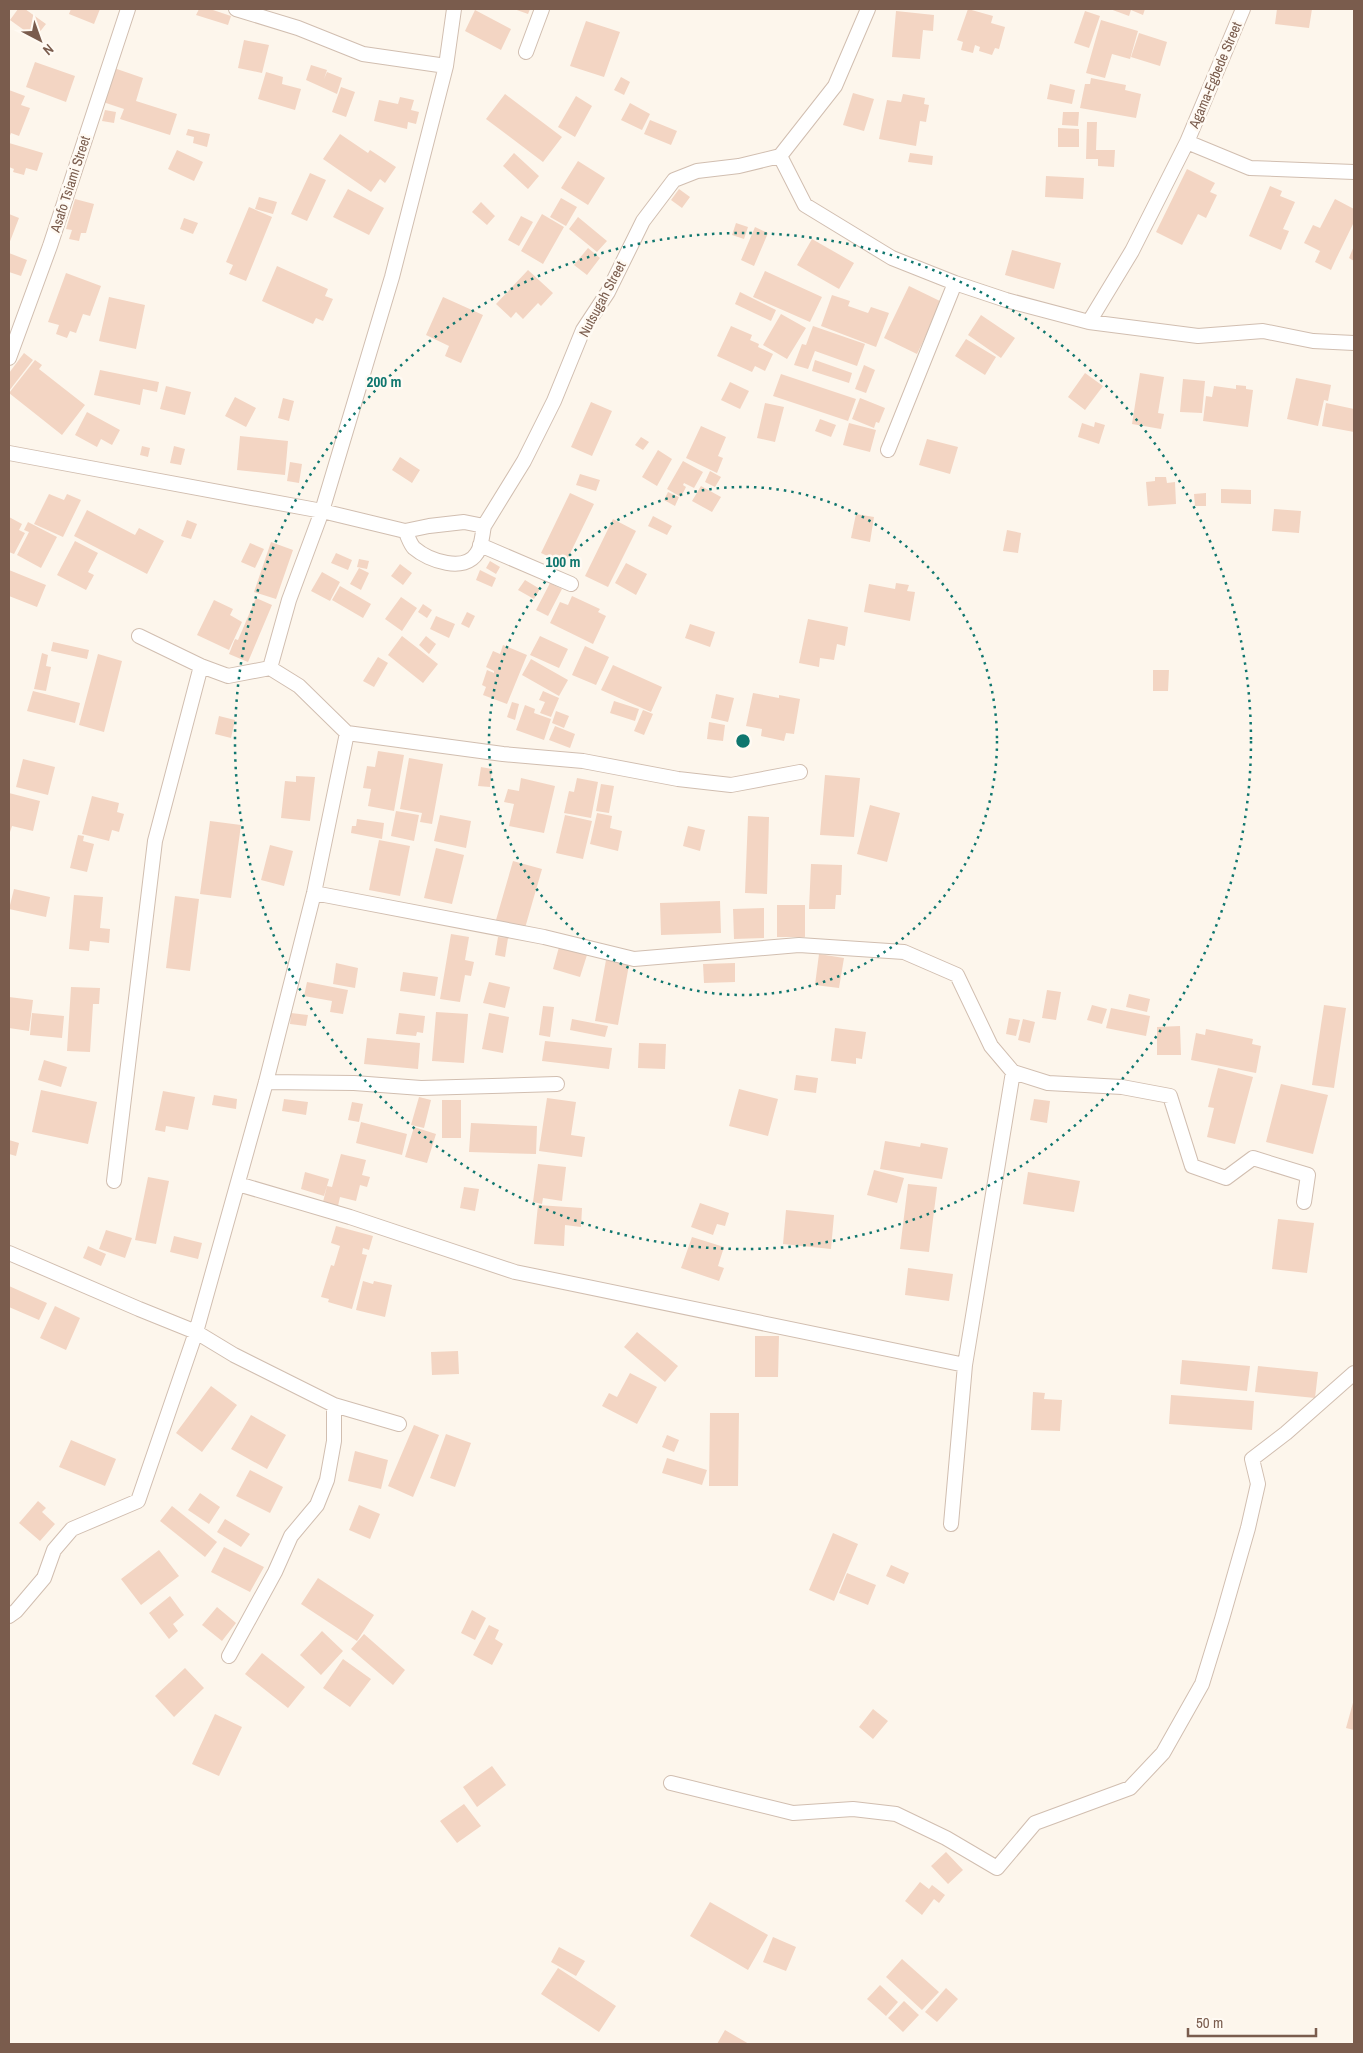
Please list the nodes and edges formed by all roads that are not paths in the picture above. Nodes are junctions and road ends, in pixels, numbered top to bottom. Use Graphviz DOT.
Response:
graph roads {
  1 [pos="128,9"];
  2 [pos="236,9"];
  3 [pos="454,9"];
  4 [pos="542,9"];
  5 [pos="868,9"];
  6 [pos="1243,9"];
  7 [pos="526,52"];
  8 [pos="446,66"];
  9 [pos="1187,142"];
  10 [pos="780,156"];
  11 [pos="1354,172"];
  12 [pos="955,283"];
  13 [pos="1089,322"];
  14 [pos="1354,343"];
  15 [pos="9,358"];
  16 [pos="888,450"];
  17 [pos="9,453"];
  18 [pos="322,511"];
  19 [pos="484,526"];
  20 [pos="405,531"];
  21 [pos="480,545"];
  22 [pos="572,584"];
  23 [pos="139,636"];
  24 [pos="200,666"];
  25 [pos="270,668"];
  26 [pos="347,732"];
  27 [pos="800,772"];
  28 [pos="314,893"];
  29 [pos="1013,1072"];
  30 [pos="266,1082"];
  31 [pos="557,1084"];
  32 [pos="114,1180"];
  33 [pos="238,1184"];
  34 [pos="1304,1202"];
  35 [pos="9,1253"];
  36 [pos="196,1332"];
  37 [pos="965,1366"];
  38 [pos="1354,1373"];
  39 [pos="334,1405"];
  40 [pos="399,1424"];
  41 [pos="951,1524"];
  42 [pos="9,1616"];
  43 [pos="229,1656"];
  44 [pos="671,1783"];
  1 -- 15 [label="street, Asafo Tsiami Street"];
  2 -- 8 [label="street"];
  3 -- 8 [label="street"];
  4 -- 7 [label="street"];
  5 -- 10 [label="street"];
  6 -- 9 [label="street, Agama-Egbede Street"];
  8 -- 18 [label="street"];
  9 -- 11 [label="street"];
  9 -- 13 [label="street, Agama-Egbede Street"];
  10 -- 12 [label="street"];
  10 -- 19 [label="street, Nutsugah Street"];
  12 -- 13 [label="street"];
  12 -- 16 [label="street"];
  13 -- 14 [label="street"];
  17 -- 18 [label="street"];
  18 -- 20 [label="street"];
  18 -- 25 [label="street"];
  19 -- 20 [label="street"];
  19 -- 21 [label="street, Nutsugah Street"];
  20 -- 21 [label="street"];
  21 -- 22 [label="street"];
  23 -- 24 [label="street"];
  24 -- 25 [label="street"];
  24 -- 32 [label="street"];
  25 -- 26 [label="street"];
  26 -- 27 [label="street"];
  26 -- 28 [label="street"];
  28 -- 29 [label="street"];
  28 -- 30 [label="street"];
  29 -- 34 [label="street"];
  29 -- 37 [label="street"];
  30 -- 31 [label="street"];
  30 -- 33 [label="street"];
  33 -- 36 [label="street"];
  33 -- 37 [label="street"];
  35 -- 36 [label="street"];
  36 -- 39 [label="street"];
  36 -- 42 [label="street"];
  37 -- 41 [label="street"];
  38 -- 44 [label="street"];
  39 -- 40 [label="street"];
  39 -- 43 [label="street"];
}
